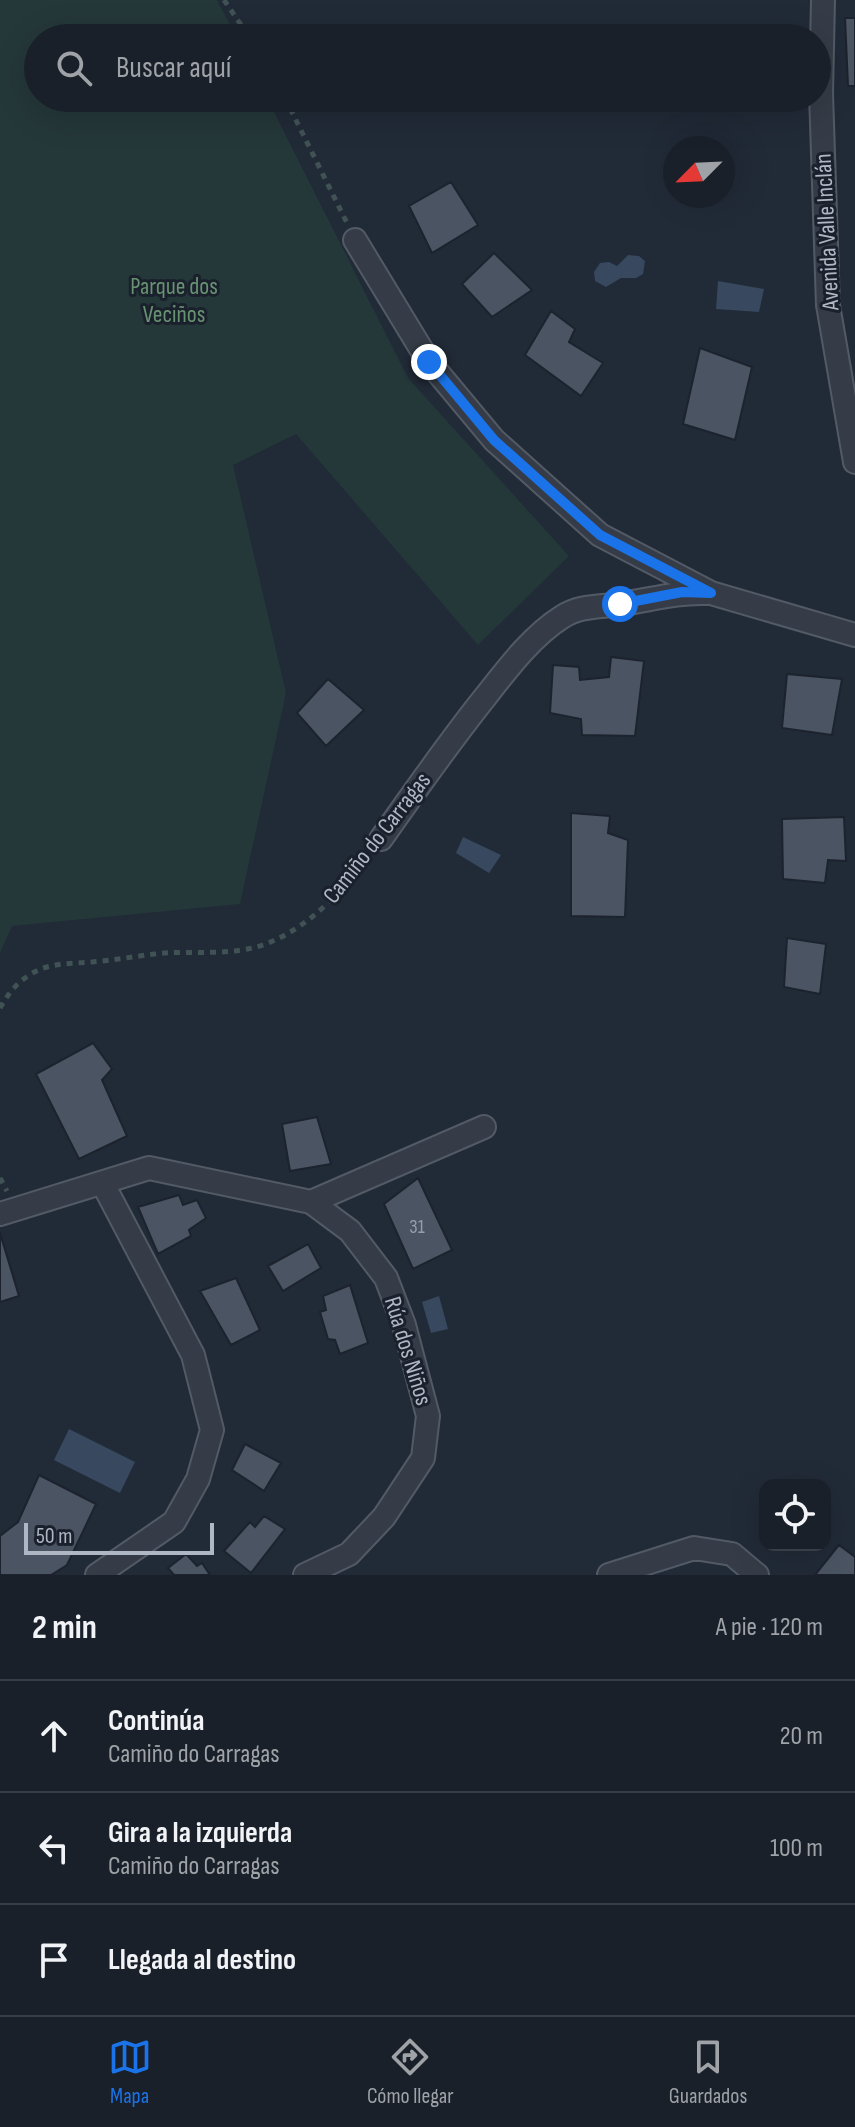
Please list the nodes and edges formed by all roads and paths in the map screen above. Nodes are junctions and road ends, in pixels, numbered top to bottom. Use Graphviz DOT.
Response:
graph roads {
  1 [pos="224,0"];
  2 [pos="823,0"];
  3 [pos="240,24"];
  4 [pos="822,24"];
  5 [pos="292,112"];
  6 [pos="822,112"];
  7 [pos="355,240"];
  8 [pos="855,462"];
  9 [pos="711,593"];
  10 [pos="855,635"];
  11 [pos="381,839"];
  12 [pos="0,1008"];
  13 [pos="484,1127"];
  14 [pos="103,1184"];
  15 [pos="311,1202"];
  16 [pos="0,1214"];
  17 [pos="97,1575"];
  18 [pos="305,1575"];
  19 [pos="609,1575"];
  20 [pos="757,1575"];
  1 -- 3 [label="path"];
  2 -- 4 [label="street, Avenida Valle Inclán"];
  5 -- 7 [label="path"];
  6 -- 8 [label="street, Avenida Valle Inclán"];
  7 -- 9 [label="street, Camiño do Carragas"];
  9 -- 10 [label="street, Camiño do Carragas"];
  9 -- 11 [label="street, Camiño do Carragas"];
  11 -- 12 [label="path, Camiño do Carragas"];
  13 -- 15 [label="street"];
  14 -- 15 [label="street, Rúa dos Niños"];
  14 -- 16 [label="street, Rúa dos Niños"];
  14 -- 17 [label="street"];
  15 -- 18 [label="street, Rúa dos Niños"];
  19 -- 20 [label="street"];
}
